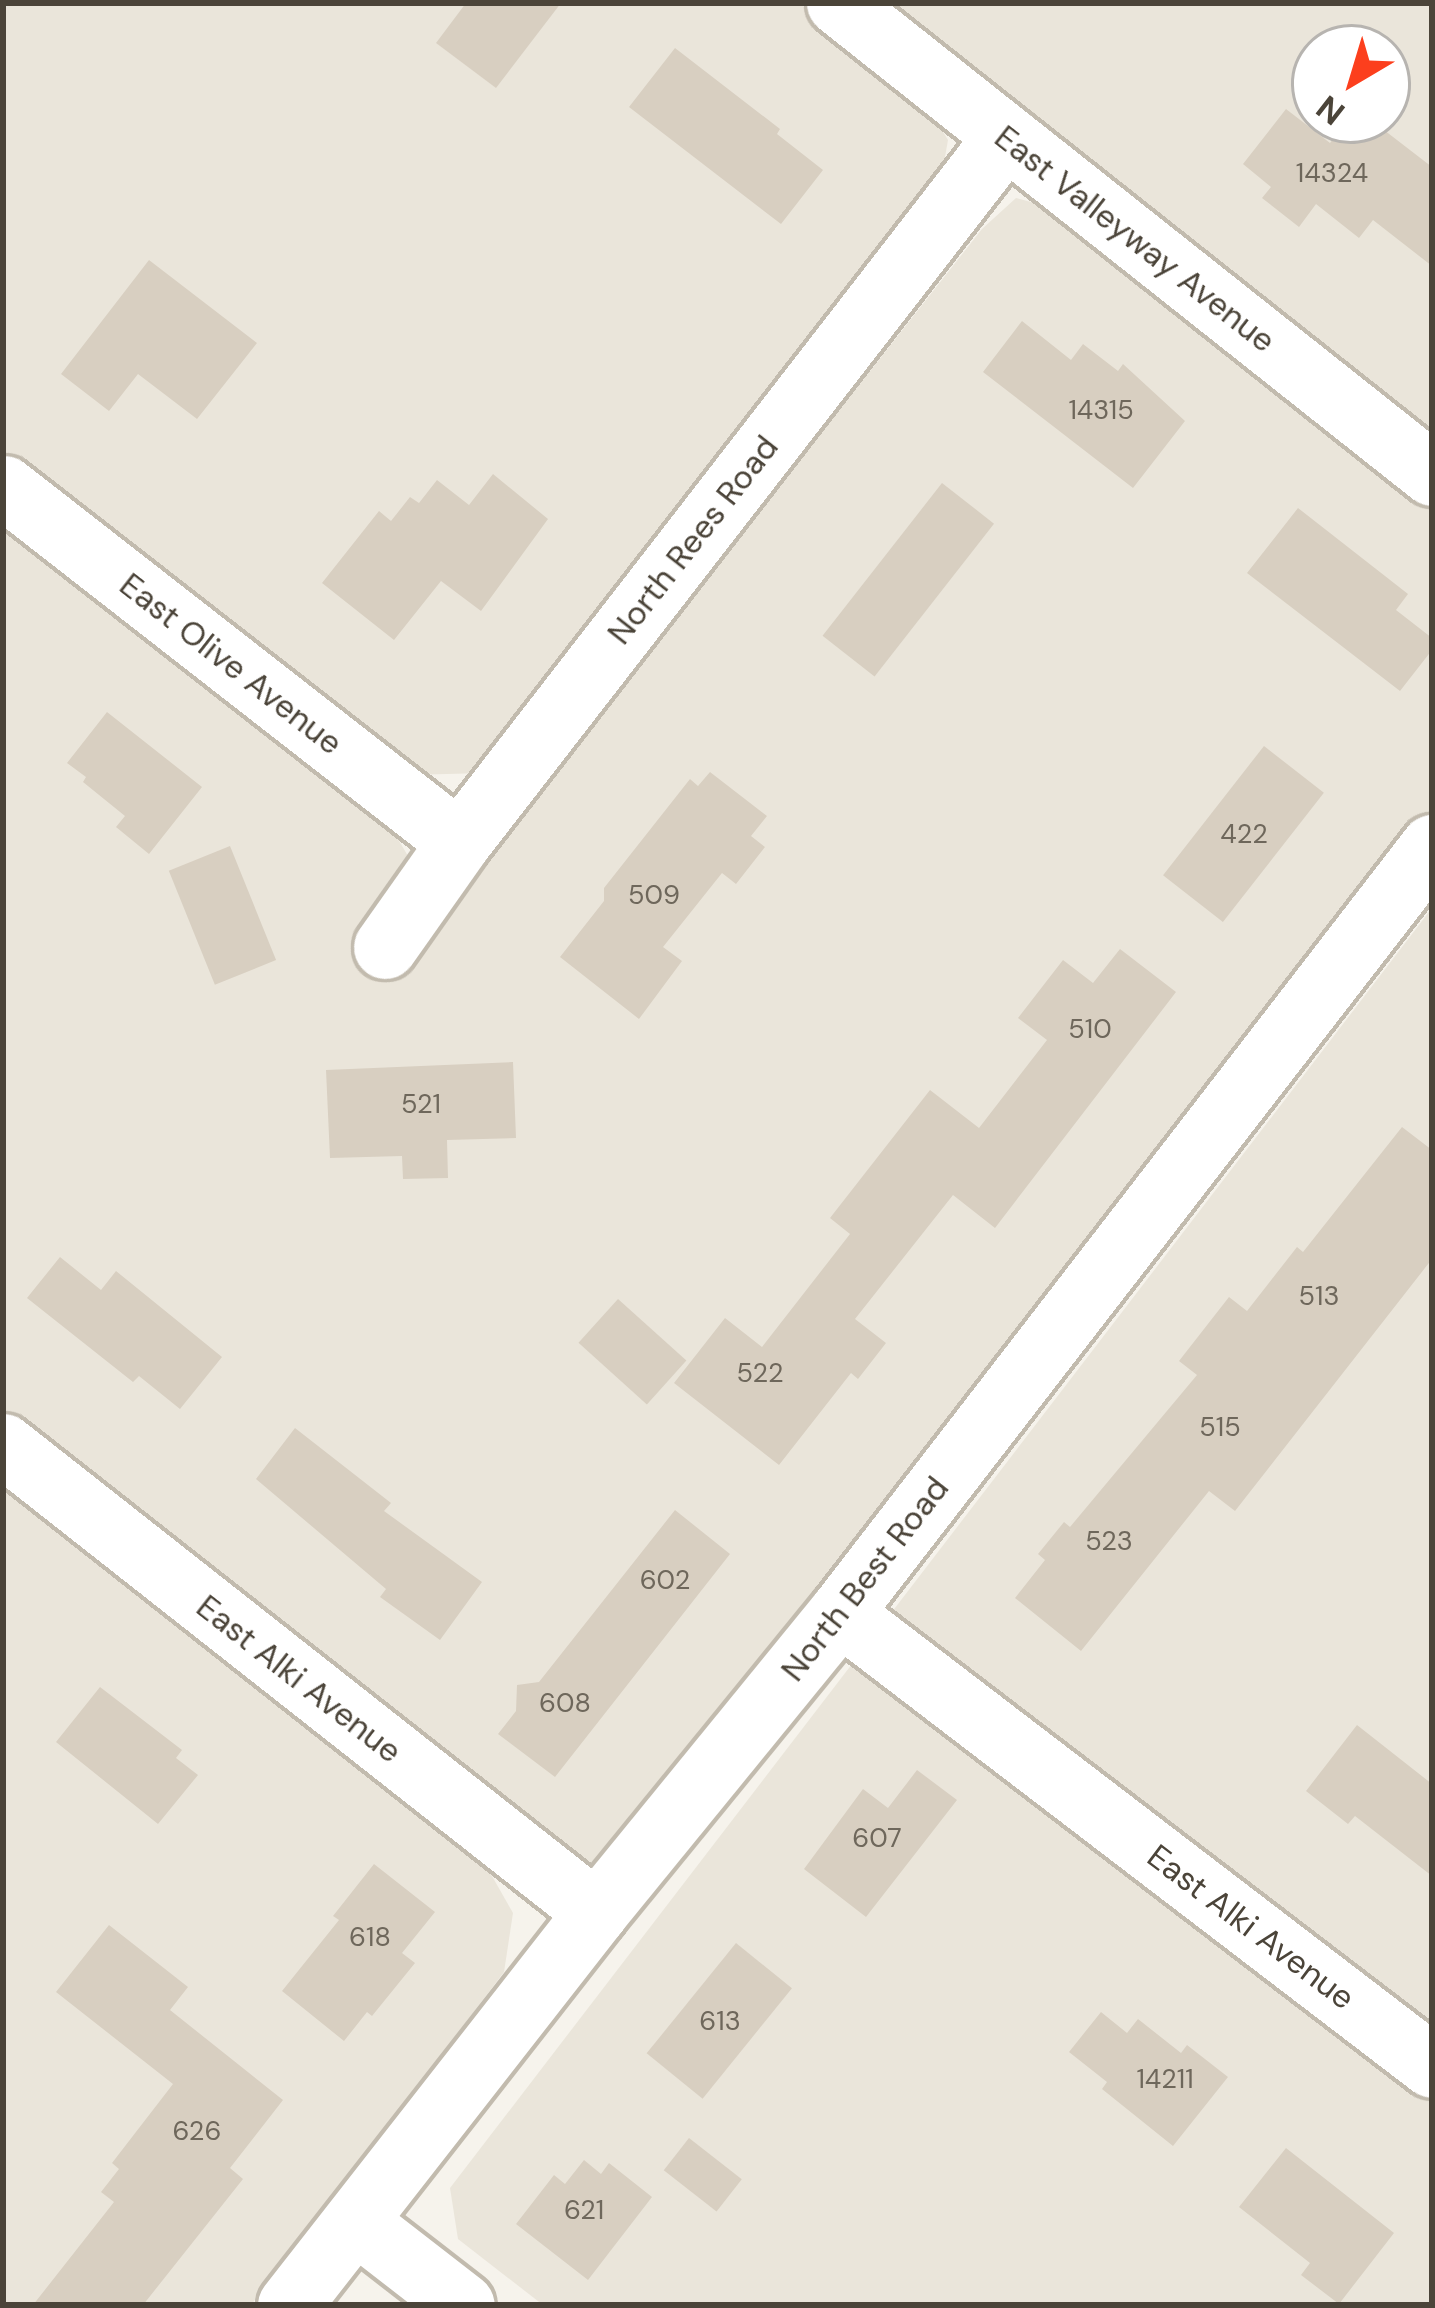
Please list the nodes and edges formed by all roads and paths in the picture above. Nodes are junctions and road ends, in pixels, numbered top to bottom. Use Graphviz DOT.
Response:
graph roads {
  1 [pos="838,3"];
  2 [pos="1006,136"];
  3 [pos="1432,474"];
  4 [pos="4,487"];
  5 [pos="459,842"];
  6 [pos="1432,846"];
  7 [pos="385,947"];
  8 [pos="3,1445"];
  9 [pos="841,1612"];
  10 [pos="596,1912"];
  11 [pos="1432,2066"];
  12 [pos="356,2222"];
  13 [pos="290,2305"];
  14 [pos="463,2305"];
  1 -- 2 [label="street, East Valleyway Avenue"];
  2 -- 3 [label="street, East Valleyway Avenue"];
  2 -- 5 [label="street, North Rees Road"];
  4 -- 5 [label="street, East Olive Avenue"];
  5 -- 7 [label="street, North Rees Road"];
  6 -- 9 [label="street, North Best Road"];
  8 -- 10 [label="street, East Alki Avenue"];
  9 -- 10 [label="street, North Best Road"];
  9 -- 11 [label="street, East Alki Avenue"];
  10 -- 12 [label="street, North Best Road"];
  12 -- 13 [label="street, North Best Road"];
  12 -- 14 [label="street"];
}
